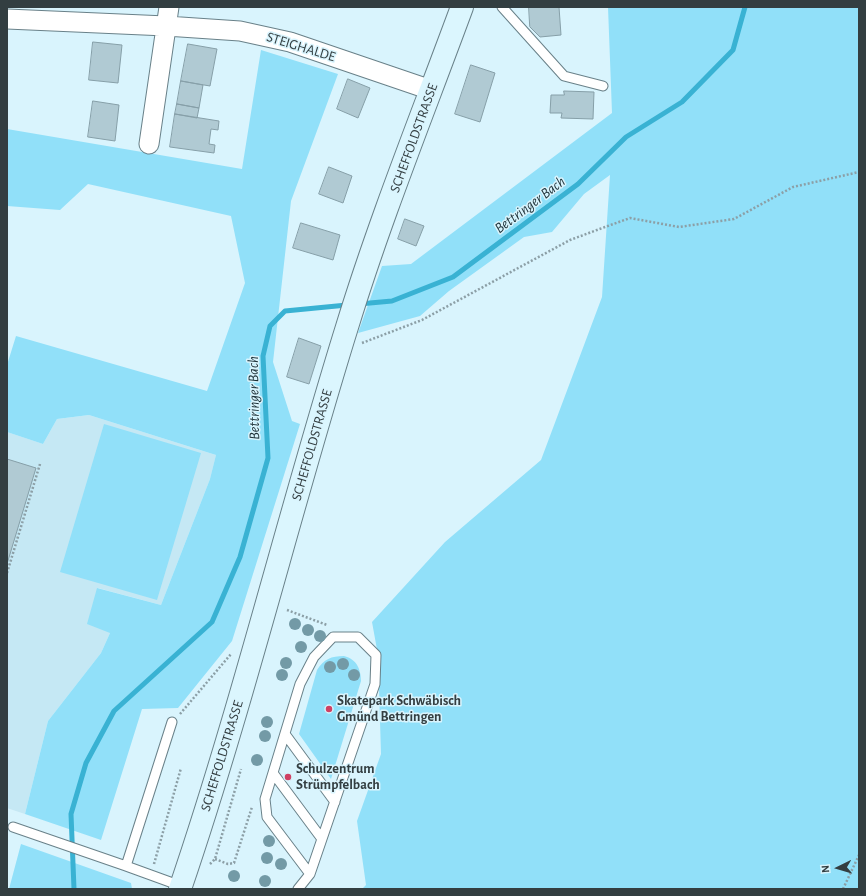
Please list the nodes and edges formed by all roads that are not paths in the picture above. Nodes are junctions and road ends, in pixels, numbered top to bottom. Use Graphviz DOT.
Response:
graph roads {
  1 [pos="169,7"];
  2 [pos="462,7"];
  3 [pos="502,7"];
  4 [pos="7,19"];
  5 [pos="166,26"];
  6 [pos="603,86"];
  7 [pos="431,90"];
  8 [pos="149,144"];
  9 [pos="172,722"];
  10 [pos="285,734"];
  11 [pos="273,773"];
  12 [pos="335,802"];
  13 [pos="13,827"];
  14 [pos="322,839"];
  15 [pos="126,866"];
  16 [pos="310,874"];
  17 [pos="183,888"];
  18 [pos="298,889"];
  1 -- 5 [label="street"];
  2 -- 7 [label="main road, SCHEFFOLDSTRASSE"];
  3 -- 6 [label="lane"];
  4 -- 5 [label="street, STEIGHALDE"];
  5 -- 7 [label="street, STEIGHALDE"];
  5 -- 8 [label="street"];
  7 -- 17 [label="main road, SCHEFFOLDSTRASSE"];
  9 -- 15 [label="lane"];
  10 -- 11 [label="lane"];
  10 -- 12 [label="lane"];
  10 -- 12 [label="lane"];
  11 -- 14 [label="lane"];
  11 -- 16 [label="lane"];
  12 -- 14 [label="lane"];
  13 -- 15 [label="lane"];
  14 -- 16 [label="lane"];
  15 -- 17 [label="lane"];
  16 -- 18 [label="lane"];
}
